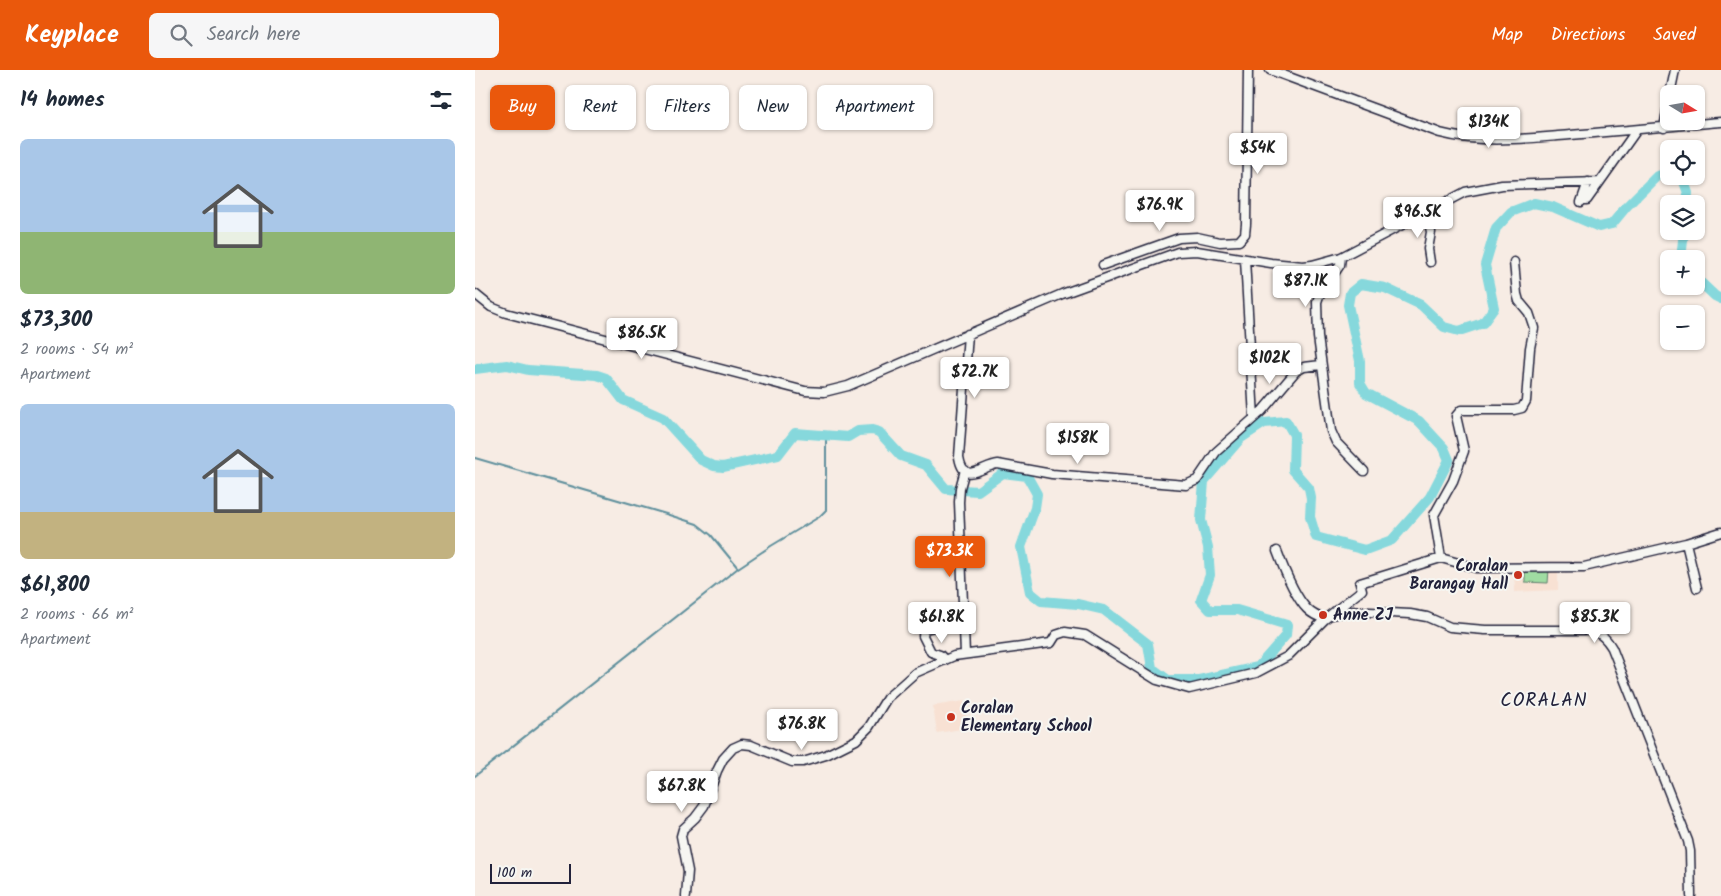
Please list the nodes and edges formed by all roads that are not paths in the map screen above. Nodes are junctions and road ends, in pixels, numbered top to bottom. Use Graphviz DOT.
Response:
graph roads {
  1 [pos="1247,70"];
  2 [pos="1270,70"];
  3 [pos="1675,70"];
  4 [pos="1672,85"];
  5 [pos="1721,122"];
  6 [pos="1705,124"];
  7 [pos="1660,128"];
  8 [pos="1636,131"];
  9 [pos="1588,182"];
  10 [pos="1599,182"];
  11 [pos="1427,212"];
  12 [pos="1220,242"];
  13 [pos="1219,254"];
  14 [pos="1341,257"];
  15 [pos="1245,259"];
  16 [pos="1430,262"];
  17 [pos="1514,262"];
  18 [pos="1103,265"];
  19 [pos="475,294"];
  20 [pos="968,334"];
  21 [pos="1321,365"];
  22 [pos="1254,418"];
  23 [pos="965,470"];
  24 [pos="1364,471"];
  25 [pos="1721,532"];
  26 [pos="1687,543"];
  27 [pos="1277,551"];
  28 [pos="1441,558"];
  29 [pos="1697,588"];
  30 [pos="1326,618"];
  31 [pos="938,626"];
  32 [pos="965,654"];
  33 [pos="945,660"];
  34 [pos="686,896"];
  35 [pos="1691,896"];
  1 -- 12 [label="street"];
  2 -- 8 [label="street"];
  3 -- 4 [label="street"];
  5 -- 6 [label="street"];
  7 -- 8 [label="street"];
  8 -- 10 [label="street"];
  9 -- 10 [label="street"];
  9 -- 10 [label="street"];
  9 -- 11 [label="street"];
  11 -- 14 [label="street"];
  11 -- 16 [label="street"];
  12 -- 13 [label="street"];
  12 -- 18 [label="street"];
  13 -- 15 [label="street"];
  13 -- 20 [label="street"];
  14 -- 15 [label="street"];
  14 -- 21 [label="street"];
  15 -- 22 [label="street"];
  17 -- 28 [label="street"];
  19 -- 20 [label="street"];
  20 -- 23 [label="street"];
  21 -- 22 [label="street"];
  21 -- 24 [label="street"];
  22 -- 23 [label="street"];
  23 -- 32 [label="street"];
  25 -- 26 [label="street"];
  26 -- 28 [label="street"];
  26 -- 29 [label="street"];
  27 -- 30 [label="street"];
  28 -- 30 [label="street"];
  30 -- 32 [label="street"];
  30 -- 35 [label="street"];
  31 -- 33 [label="street"];
  32 -- 33 [label="street"];
  33 -- 34 [label="street"];
}
